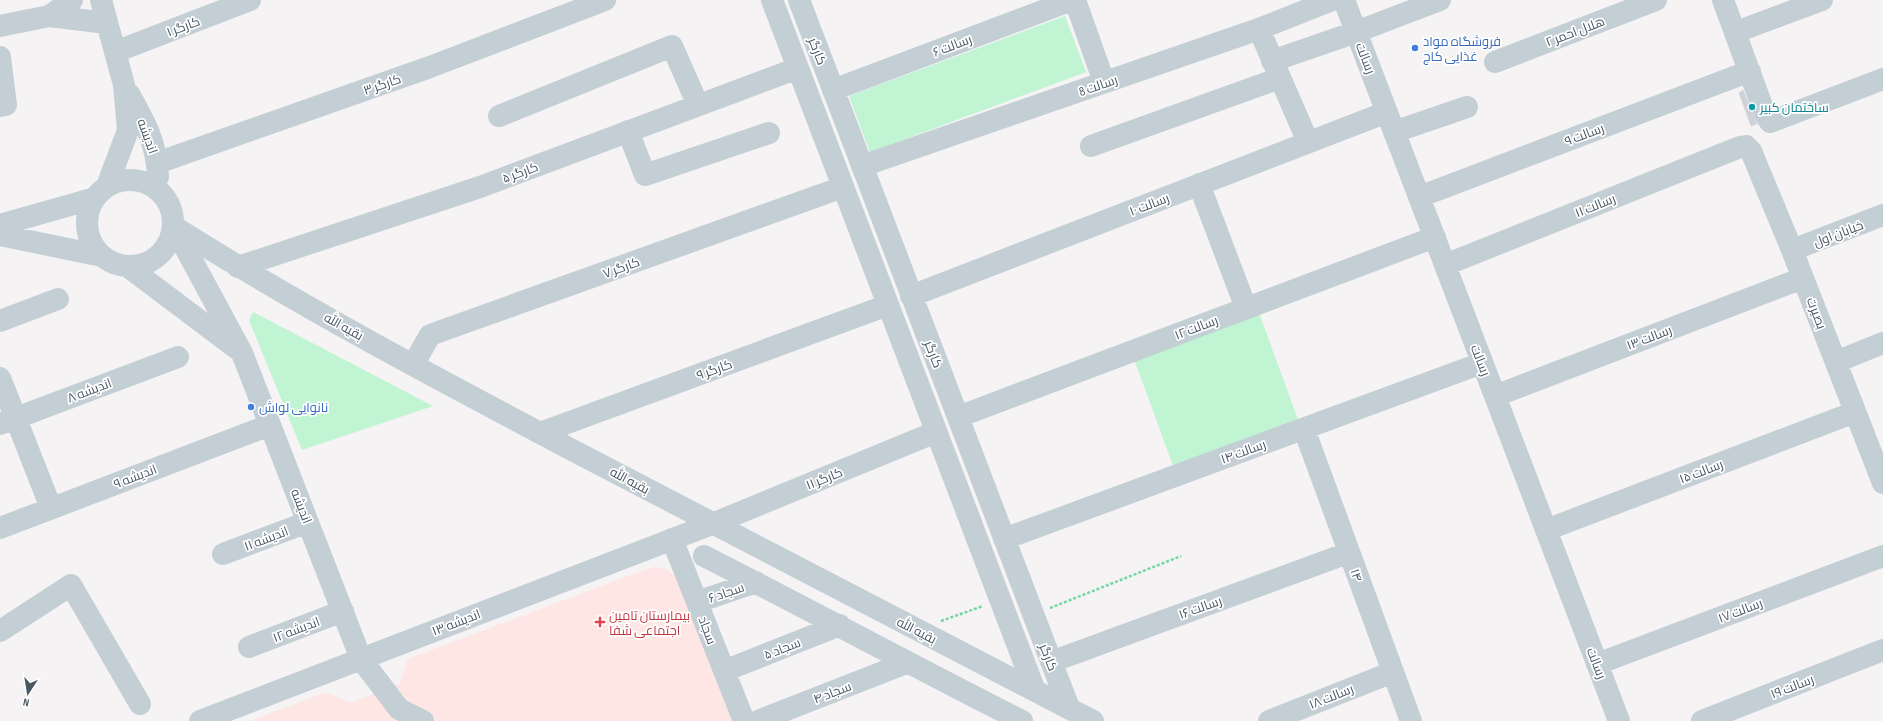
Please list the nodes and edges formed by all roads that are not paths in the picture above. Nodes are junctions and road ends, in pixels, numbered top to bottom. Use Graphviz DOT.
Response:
graph roads {
  1 [pos="72,0"];
  2 [pos="101,0"];
  3 [pos="250,0"];
  4 [pos="605,0"];
  5 [pos="1073,0"];
  6 [pos="1332,0"];
  7 [pos="1344,0"];
  8 [pos="1440,0"];
  9 [pos="1656,0"];
  10 [pos="1724,0"];
  11 [pos="1822,0"];
  12 [pos="801,5"];
  13 [pos="775,9"];
  14 [pos="49,16"];
  15 [pos="107,23"];
  16 [pos="0,26"];
  17 [pos="1259,29"];
  18 [pos="1356,32"];
  19 [pos="1736,32"];
  20 [pos="115,52"];
  21 [pos="0,57"];
  22 [pos="1496,62"];
  23 [pos="798,68"];
  24 [pos="1276,69"];
  25 [pos="1750,71"];
  26 [pos="1883,79"];
  27 [pos="1104,82"];
  28 [pos="124,86"];
  29 [pos="833,90"];
  30 [pos="698,105"];
  31 [pos="0,106"];
  32 [pos="1467,107"];
  33 [pos="499,116"];
  34 [pos="1390,122"];
  35 [pos="628,132"];
  36 [pos="769,133"];
  37 [pos="1308,142"];
  38 [pos="1091,146"];
  39 [pos="1746,146"];
  40 [pos="157,163"];
  41 [pos="862,166"];
  42 [pos="1199,184"];
  43 [pos="843,187"];
  44 [pos="158,189"];
  45 [pos="101,192"];
  46 [pos="1419,197"];
  47 [pos="1883,216"];
  48 [pos="0,225"];
  49 [pos="173,226"];
  50 [pos="0,235"];
  51 [pos="1434,237"];
  52 [pos="1792,250"];
  53 [pos="102,256"];
  54 [pos="1445,265"];
  55 [pos="127,266"];
  56 [pos="238,267"];
  57 [pos="1803,278"];
  58 [pos="911,296"];
  59 [pos="58,299"];
  60 [pos="888,305"];
  61 [pos="1246,308"];
  62 [pos="0,321"];
  63 [pos="1883,343"];
  64 [pos="242,353"];
  65 [pos="178,357"];
  66 [pos="1836,362"];
  67 [pos="1482,363"];
  68 [pos="413,365"];
  69 [pos="0,378"];
  70 [pos="1495,396"];
  71 [pos="1855,412"];
  72 [pos="958,417"];
  73 [pos="8,421"];
  74 [pos="270,425"];
  75 [pos="1304,429"];
  76 [pos="936,432"];
  77 [pos="540,433"];
  78 [pos="1881,472"];
  79 [pos="51,508"];
  80 [pos="308,522"];
  81 [pos="712,524"];
  82 [pos="0,528"];
  83 [pos="1546,530"];
  84 [pos="672,539"];
  85 [pos="1004,539"];
  86 [pos="1348,552"];
  87 [pos="223,554"];
  88 [pos="704,556"];
  89 [pos="1883,556"];
  90 [pos="756,582"];
  91 [pos="697,602"];
  92 [pos="343,612"];
  93 [pos="840,625"];
  94 [pos="0,631"];
  95 [pos="250,647"];
  96 [pos="1883,650"];
  97 [pos="361,659"];
  98 [pos="1051,662"];
  99 [pos="906,663"];
  100 [pos="1597,664"];
  101 [pos="724,670"];
  102 [pos="1393,672"];
  103 [pos="1035,691"];
  104 [pos="140,704"];
  105 [pos="1069,708"];
  106 [pos="200,721"];
  107 [pos="423,721"];
  108 [pos="744,721"];
  109 [pos="758,721"];
  110 [pos="1022,721"];
  111 [pos="1093,721"];
  112 [pos="1269,721"];
  113 [pos="1411,721"];
  114 [pos="1619,721"];
  115 [pos="1702,721"];
  1 -- 14 [label="street"];
  2 -- 15 [label="street, اندیشه"];
  3 -- 20 [label="street, کارگر ۱"];
  4 -- 40 [label="street, کارگر ۳"];
  5 -- 27 [label="street"];
  5 -- 29 [label="street, رسالت ۶"];
  6 -- 17 [label="street, رسالت 8"];
  7 -- 18 [label="street, رسالت"];
  8 -- 18 [label="street"];
  9 -- 22 [label="street, هلال احمر ۲"];
  10 -- 19 [label="street"];
  11 -- 19 [label="street"];
  12 -- 13 [label="street"];
  12 -- 29 [label="street, کارگر"];
  13 -- 23 [label="street, کارگر"];
  14 -- 15 [label="street"];
  14 -- 16 [label="street"];
  15 -- 20 [label="street, اندیشه"];
  17 -- 24 [label="street"];
  17 -- 27 [label="street, رسالت 8"];
  18 -- 24 [label="street"];
  18 -- 34 [label="street, رسالت"];
  19 -- 25 [label="street"];
  20 -- 28 [label="street, اندیشه"];
  21 -- 31 [label="street"];
  23 -- 30 [label="street, کارگر ۵"];
  23 -- 43 [label="street, کارگر"];
  24 -- 37 [label="street"];
  24 -- 38 [label="street"];
  25 -- 26 [label="street"];
  25 -- 46 [label="street, رسالت ۹"];
  27 -- 41 [label="street, رسالت 8"];
  28 -- 40 [label="street, اندیشه"];
  28 -- 45 [label="street, اندیشه"];
  29 -- 41 [label="street, کارگر"];
  30 -- 33 [label="street"];
  30 -- 35 [label="street, کارگر ۵"];
  32 -- 34 [label="street, رسالت ۱۰"];
  34 -- 37 [label="street, رسالت ۱۰"];
  34 -- 46 [label="street, رسالت"];
  35 -- 36 [label="street"];
  35 -- 56 [label="street, کارگر ۵"];
  37 -- 42 [label="street, رسالت ۱۰"];
  39 -- 52 [label="street, بصیرت"];
  39 -- 54 [label="street, رسالت ۱۱"];
  40 -- 44 [label="street, اندیشه"];
  41 -- 58 [label="street, کارگر"];
  42 -- 58 [label="street, رسالت ۱۰"];
  42 -- 61 [label="street"];
  43 -- 60 [label="street, کارگر"];
  43 -- 68 [label="street, کارگر ۷"];
  44 -- 45 [label="street"];
  44 -- 49 [label="street, اندیشه"];
  45 -- 48 [label="street"];
  45 -- 53 [label="street, اندیشه"];
  46 -- 51 [label="street, رسالت"];
  47 -- 52 [label="street, خیابان اول"];
  49 -- 55 [label="street, اندیشه"];
  49 -- 56 [label="street, بقیه الله"];
  49 -- 64 [label="street, اندیشه"];
  50 -- 53 [label="street"];
  51 -- 54 [label="street, رسالت"];
  51 -- 61 [label="street, رسالت ۱۲"];
  52 -- 57 [label="street, بصیرت"];
  53 -- 55 [label="street"];
  54 -- 67 [label="street, رسالت"];
  55 -- 64 [label="street"];
  56 -- 68 [label="street, بقیه الله"];
  57 -- 66 [label="street, بصیرت"];
  57 -- 70 [label="street, رسالت ۱۳"];
  58 -- 72 [label="street, کارگر"];
  59 -- 62 [label="street"];
  60 -- 76 [label="street, کارگر"];
  60 -- 77 [label="street, کارگر ۹"];
  61 -- 72 [label="street, رسالت ۱۲"];
  63 -- 66 [label="street"];
  64 -- 74 [label="street, اندیشه"];
  65 -- 73 [label="street, اندیشه ۸"];
  66 -- 71 [label="street, بصیرت"];
  67 -- 70 [label="street, رسالت"];
  67 -- 75 [label="street, رسالت ۱۴"];
  68 -- 77 [label="street, بقیه الله"];
  69 -- 73 [label="street"];
  70 -- 83 [label="street, رسالت"];
  71 -- 78 [label="street, بصیرت"];
  71 -- 83 [label="street, رسالت ۱۵"];
  72 -- 85 [label="street, کارگر"];
  73 -- 79 [label="street"];
  74 -- 79 [label="street, اندیشه ۹"];
  74 -- 80 [label="street, اندیشه"];
  75 -- 85 [label="street, رسالت ۱۴"];
  75 -- 86 [label="street, ۱۴"];
  76 -- 81 [label="street, کارگر ۱۱"];
  76 -- 103 [label="street, کارگر"];
  77 -- 81 [label="street, بقیه الله"];
  79 -- 82 [label="street, اندیشه ۹"];
  80 -- 87 [label="street, اندیشه ۱۱"];
  80 -- 92 [label="street, اندیشه"];
  81 -- 84 [label="street, اندیشه ۱۳"];
  81 -- 103 [label="street, بقیه الله"];
  83 -- 100 [label="street, رسالت"];
  84 -- 91 [label="street, سجاد"];
  84 -- 97 [label="street, اندیشه ۱۳"];
  85 -- 98 [label="street, کارگر"];
  86 -- 98 [label="street, رسالت ۱۶"];
  86 -- 102 [label="street, ۱۴"];
  88 -- 90 [label="street"];
  89 -- 100 [label="street, رسالت ۱۷"];
  90 -- 91 [label="street, سجاد ۶"];
  90 -- 93 [label="street"];
  91 -- 101 [label="street, سجاد"];
  92 -- 95 [label="street, اندیشه ۱۲"];
  92 -- 97 [label="street, اندیشه"];
  93 -- 99 [label="street"];
  93 -- 101 [label="street, سجاد ۵"];
  94 -- 104 [label="street"];
  96 -- 115 [label="street, رسالت ۱۹"];
  97 -- 106 [label="street, اندیشه ۱۳"];
  97 -- 107 [label="street, اندیشه"];
  98 -- 105 [label="street, کارگر"];
  99 -- 109 [label="street, سجاد ۴"];
  99 -- 110 [label="street"];
  100 -- 114 [label="street, رسالت"];
  101 -- 108 [label="street, سجاد"];
  102 -- 112 [label="street, رسالت ۱۸"];
  102 -- 113 [label="street, ۱۴"];
  103 -- 105 [label="street, بقیه الله"];
  105 -- 111 [label="street, بقیه الله"];
}
